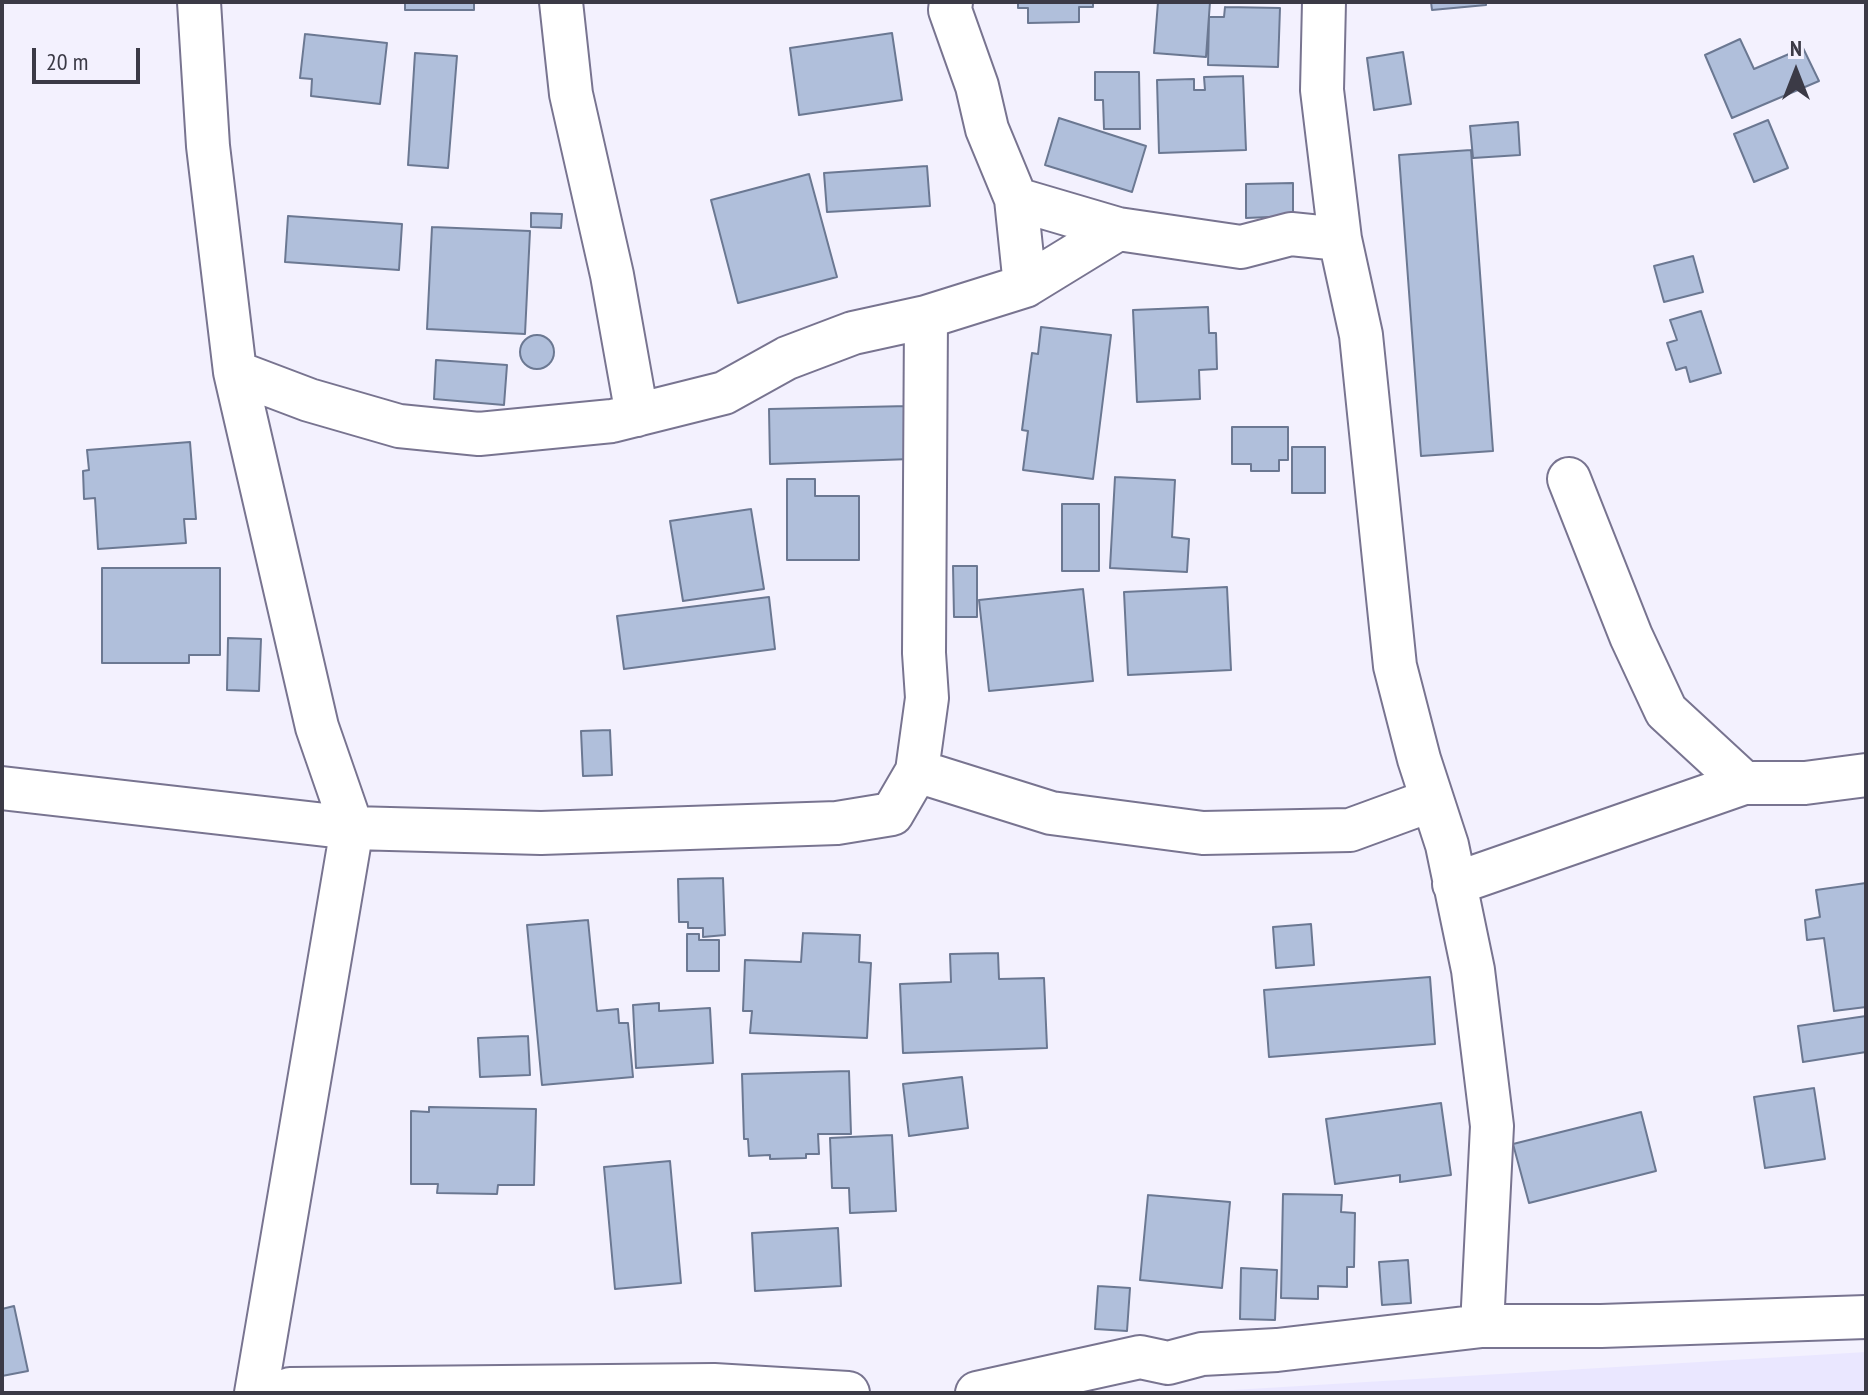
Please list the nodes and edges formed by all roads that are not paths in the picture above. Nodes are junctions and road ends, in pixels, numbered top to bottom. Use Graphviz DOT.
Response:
graph roads {
  1 [pos="199,2"];
  2 [pos="561,2"];
  3 [pos="951,2"];
  4 [pos="1324,2"];
  5 [pos="1016,199"];
  6 [pos="1118,229"];
  7 [pos="1340,239"];
  8 [pos="1025,286"];
  9 [pos="926,317"];
  10 [pos="235,372"];
  11 [pos="637,415"];
  12 [pos="1569,479"];
  13 [pos="917,771"];
  14 [pos="1866,775"];
  15 [pos="1744,783"];
  16 [pos="2,788"];
  17 [pos="1432,800"];
  18 [pos="352,828"];
  19 [pos="1454,884"];
  20 [pos="1866,1317"];
  21 [pos="1482,1326"];
  22 [pos="273,1391"];
  23 [pos="848,1393"];
  24 [pos="977,1393"];
  1 -- 10 [label="street"];
  2 -- 11 [label="street"];
  3 -- 5 [label="street"];
  4 -- 7 [label="street"];
  5 -- 6 [label="street"];
  5 -- 8 [label="street"];
  6 -- 7 [label="street"];
  6 -- 8 [label="street"];
  7 -- 17 [label="street"];
  8 -- 9 [label="street"];
  9 -- 11 [label="street"];
  9 -- 13 [label="street"];
  10 -- 11 [label="street"];
  10 -- 18 [label="street"];
  12 -- 15 [label="street"];
  13 -- 17 [label="street"];
  13 -- 18 [label="street"];
  14 -- 15 [label="street"];
  15 -- 19 [label="street"];
  16 -- 18 [label="street"];
  17 -- 19 [label="street"];
  18 -- 22 [label="street"];
  19 -- 21 [label="street"];
  20 -- 21 [label="street"];
  21 -- 24 [label="street"];
  22 -- 23 [label="street"];
}
